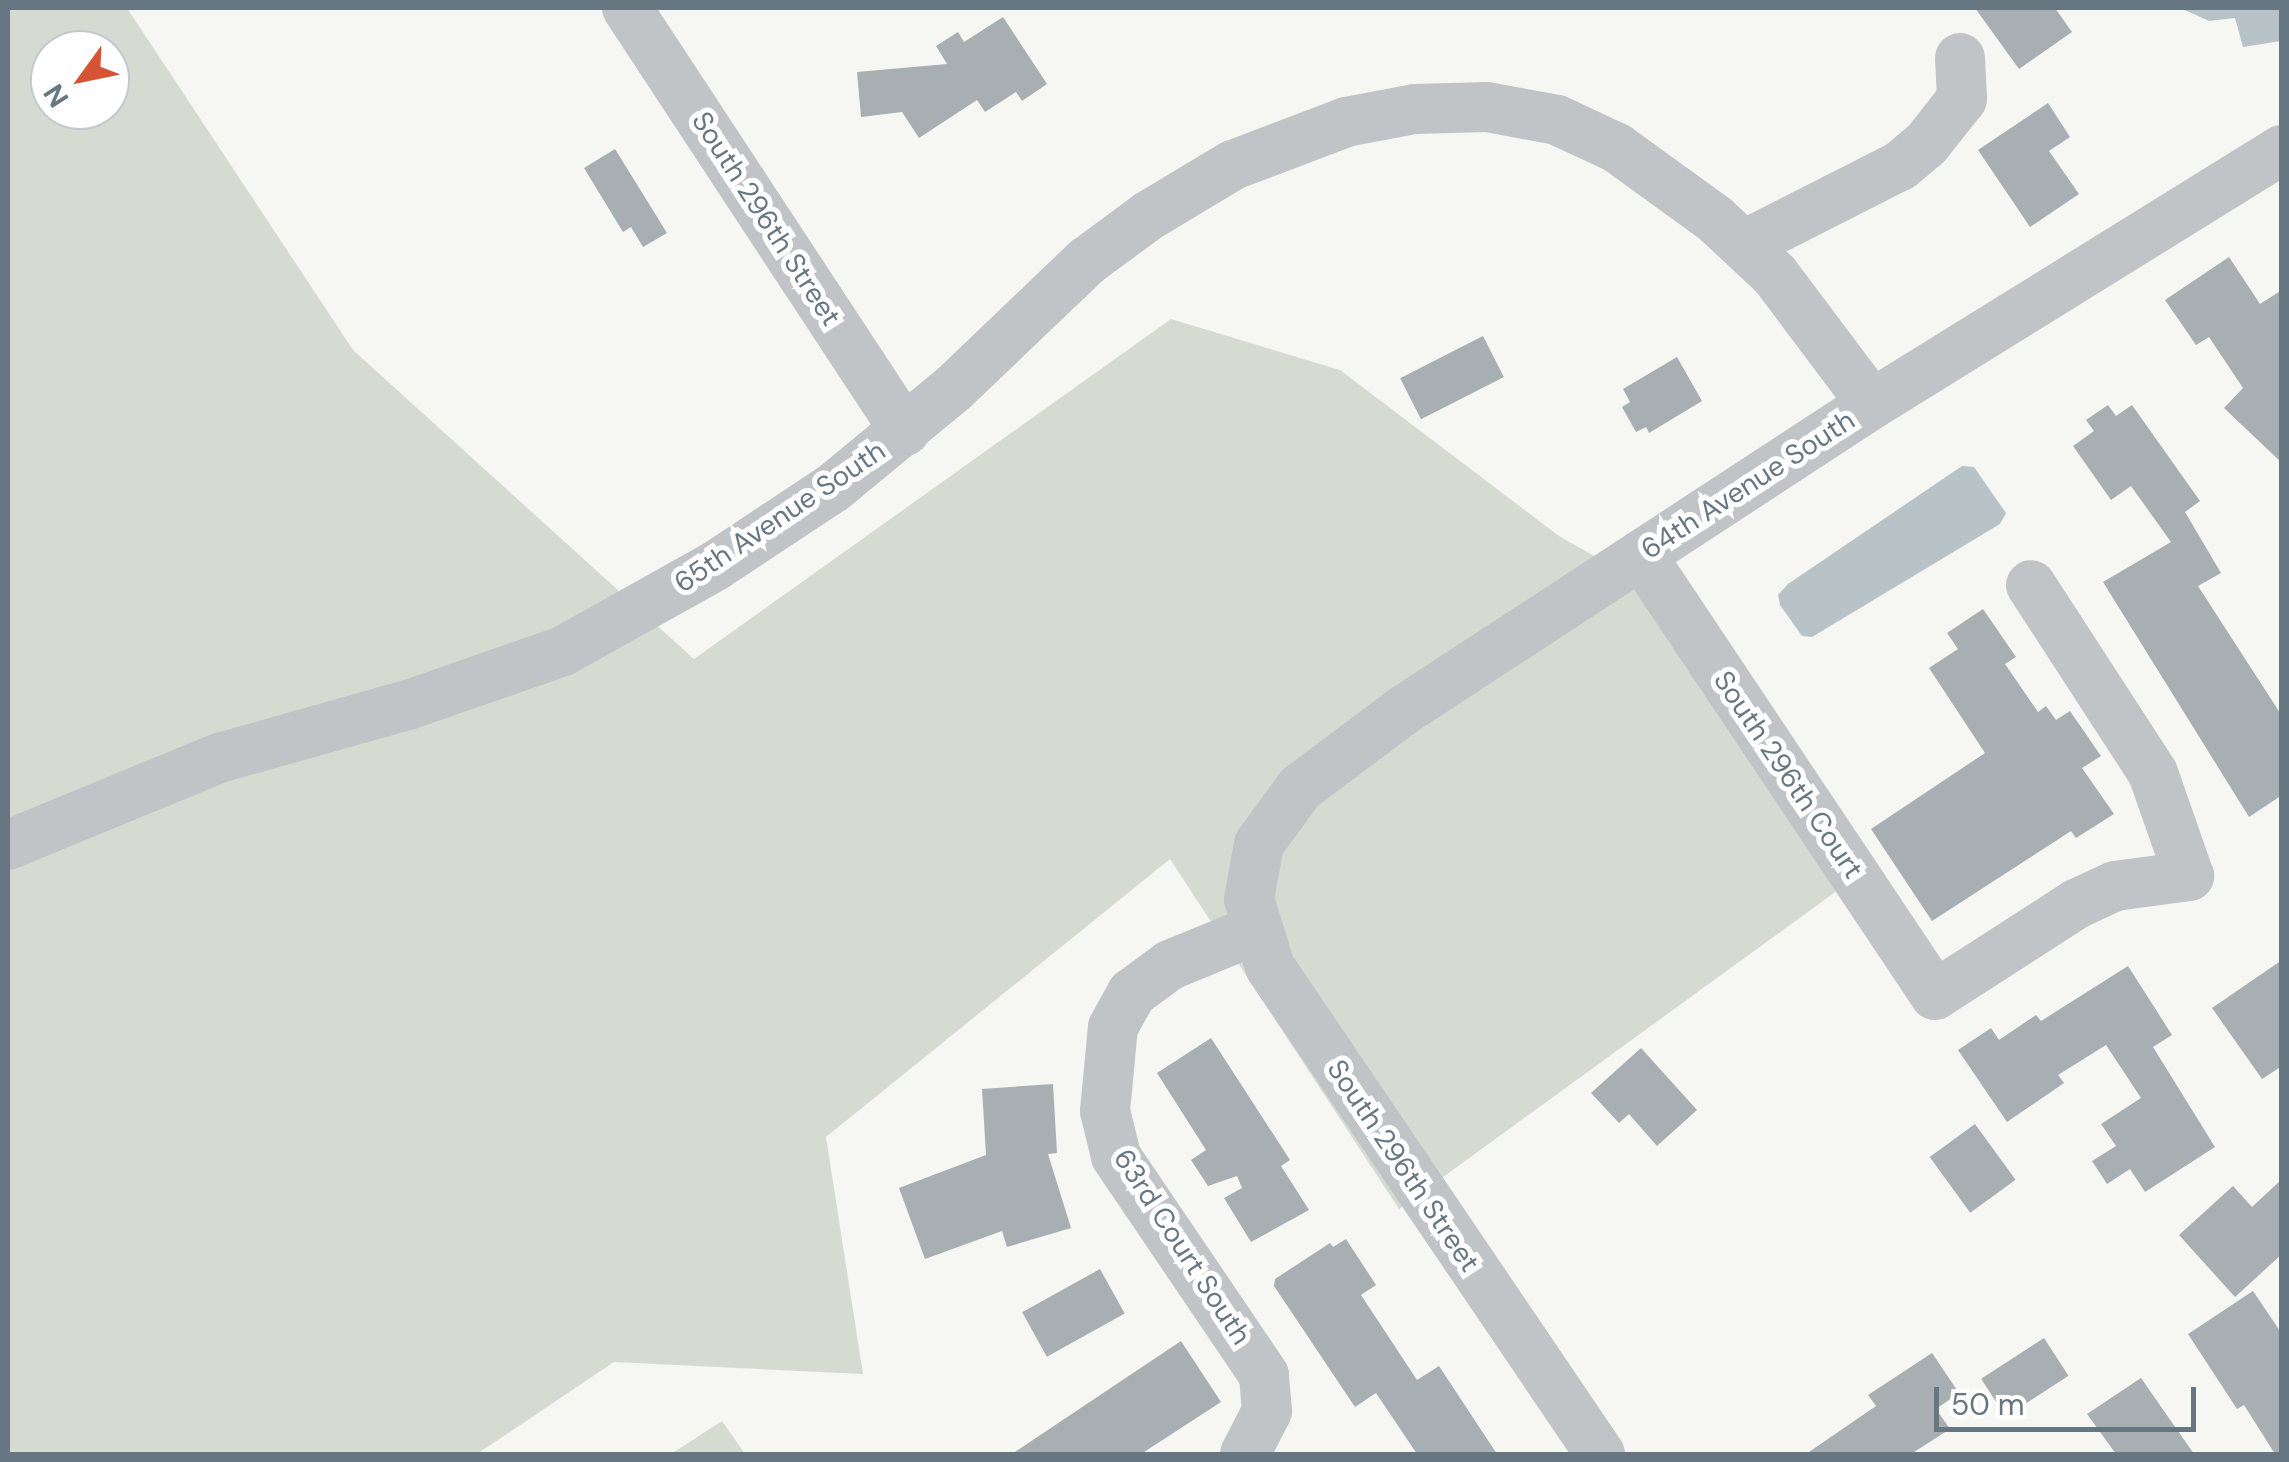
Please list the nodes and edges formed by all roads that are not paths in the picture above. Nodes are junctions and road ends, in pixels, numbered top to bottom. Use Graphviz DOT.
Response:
graph roads {
  1 [pos="627,8"];
  2 [pos="1960,58"];
  3 [pos="2280,154"];
  4 [pos="1744,244"];
  5 [pos="1872,404"];
  6 [pos="905,432"];
  7 [pos="1641,555"];
  8 [pos="2031,586"];
  9 [pos="8,845"];
  10 [pos="1252,861"];
  11 [pos="1254,930"];
  12 [pos="1245,1454"];
  13 [pos="1600,1454"];
  1 -- 6 [label="street, South 296th Street"];
  2 -- 4 [label="street"];
  3 -- 5 [label="street, 64th Avenue South"];
  4 -- 5 [label="street, 65th Avenue South"];
  4 -- 6 [label="street, 65th Avenue South"];
  5 -- 7 [label="street, 64th Avenue South"];
  6 -- 9 [label="street, 65th Avenue South"];
  7 -- 8 [label="street, South 296th Court"];
  7 -- 10 [label="street, 64th Avenue South"];
  10 -- 11 [label="street, South 296th Street"];
  11 -- 12 [label="street, 63rd Court South"];
  11 -- 13 [label="street, South 296th Street"];
}
